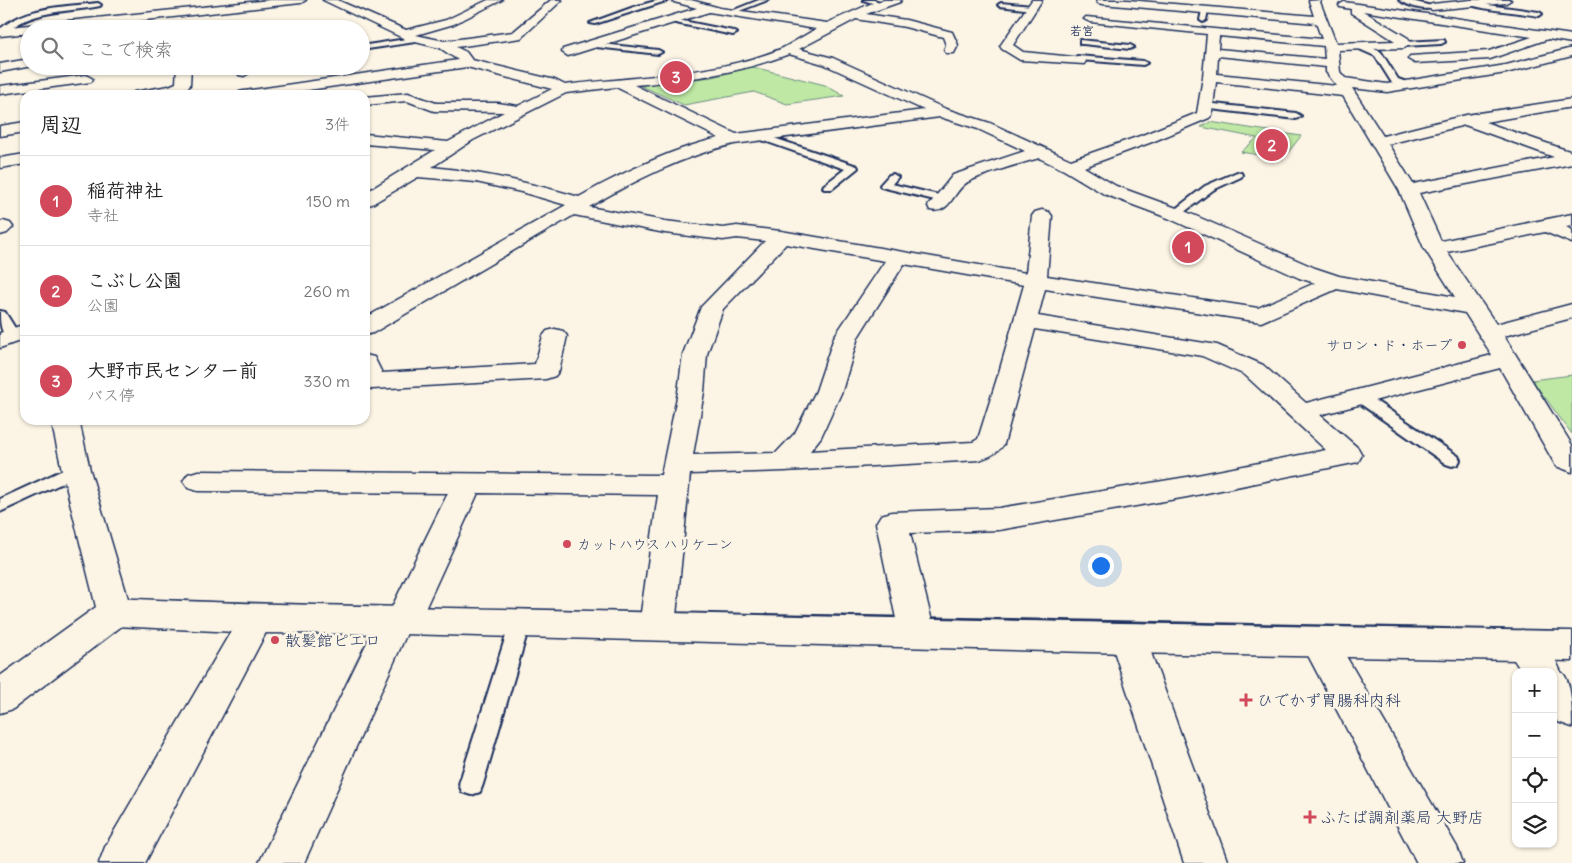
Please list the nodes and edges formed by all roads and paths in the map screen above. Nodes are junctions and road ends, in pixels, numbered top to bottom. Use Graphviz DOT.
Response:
graph roads {
  1 [pos="301,0"];
  2 [pos="328,0"];
  3 [pos="497,0"];
  4 [pos="557,0"];
  5 [pos="666,0"];
  6 [pos="678,0"];
  7 [pos="765,0"];
  8 [pos="866,0"];
  9 [pos="896,0"];
  10 [pos="1102,0"];
  11 [pos="1301,0"];
  12 [pos="1315,0"];
  13 [pos="1402,0"];
  14 [pos="1506,0"];
  15 [pos="1341,2"];
  16 [pos="220,4"];
  17 [pos="882,4"];
  18 [pos="1035,4"];
  19 [pos="1472,4"];
  20 [pos="98,5"];
  21 [pos="1001,5"];
  22 [pos="80,7"];
  23 [pos="1432,7"];
  24 [pos="710,8"];
  25 [pos="1207,10"];
  26 [pos="196,11"];
  27 [pos="732,12"];
  28 [pos="907,12"];
  29 [pos="1539,14"];
  30 [pos="855,15"];
  31 [pos="1090,19"];
  32 [pos="77,20"];
  33 [pos="146,20"];
  34 [pos="207,20"];
  35 [pos="668,20"];
  36 [pos="885,20"];
  37 [pos="1320,20"];
  38 [pos="593,23"];
  39 [pos="828,27"];
  40 [pos="1555,29"];
  41 [pos="1213,31"];
  42 [pos="0,32"];
  43 [pos="733,33"];
  44 [pos="403,34"];
  45 [pos="20,36"];
  46 [pos="419,39"];
  47 [pos="1572,39"];
  48 [pos="1083,42"];
  49 [pos="1441,42"];
  50 [pos="1404,44"];
  51 [pos="444,45"];
  52 [pos="596,45"];
  53 [pos="1330,45"];
  54 [pos="1360,46"];
  55 [pos="370,47"];
  56 [pos="1130,47"];
  57 [pos="788,50"];
  58 [pos="950,50"];
  59 [pos="568,52"];
  60 [pos="658,52"];
  61 [pos="1212,52"];
  62 [pos="1572,52"];
  63 [pos="1415,59"];
  64 [pos="467,63"];
  65 [pos="1079,63"];
  66 [pos="1144,63"];
  67 [pos="1331,64"];
  68 [pos="20,65"];
  69 [pos="0,68"];
  70 [pos="72,75"];
  71 [pos="87,75"];
  72 [pos="184,75"];
  73 [pos="1210,77"];
  74 [pos="618,83"];
  75 [pos="1406,85"];
  76 [pos="1344,87"];
  77 [pos="563,89"];
  78 [pos="0,90"];
  79 [pos="85,90"];
  80 [pos="172,90"];
  81 [pos="286,90"];
  82 [pos="370,100"];
  83 [pos="1572,103"];
  84 [pos="1206,106"];
  85 [pos="518,110"];
  86 [pos="941,112"];
  87 [pos="1296,116"];
  88 [pos="1466,120"];
  89 [pos="20,128"];
  90 [pos="0,131"];
  91 [pos="759,136"];
  92 [pos="370,139"];
  93 [pos="734,139"];
  94 [pos="1377,142"];
  95 [pos="452,147"];
  96 [pos="0,148"];
  97 [pos="1039,152"];
  98 [pos="1572,158"];
  99 [pos="20,160"];
  100 [pos="0,162"];
  101 [pos="1070,166"];
  102 [pos="415,171"];
  103 [pos="1237,175"];
  104 [pos="893,177"];
  105 [pos="828,188"];
  106 [pos="1408,190"];
  107 [pos="370,197"];
  108 [pos="940,202"];
  109 [pos="576,206"];
  110 [pos="1175,214"];
  111 [pos="1042,216"];
  112 [pos="1572,220"];
  113 [pos="1546,226"];
  114 [pos="781,237"];
  115 [pos="1572,237"];
  116 [pos="1434,248"];
  117 [pos="898,257"];
  118 [pos="1036,281"];
  119 [pos="1334,282"];
  120 [pos="1471,307"];
  121 [pos="1572,311"];
  122 [pos="0,315"];
  123 [pos="1026,321"];
  124 [pos="370,325"];
  125 [pos="1489,333"];
  126 [pos="13,336"];
  127 [pos="555,336"];
  128 [pos="1507,359"];
  129 [pos="370,376"];
  130 [pos="1360,397"];
  131 [pos="1301,412"];
  132 [pos="66,425"];
  133 [pos="1452,460"];
  134 [pos="784,462"];
  135 [pos="1572,463"];
  136 [pos="76,470"];
  137 [pos="676,475"];
  138 [pos="198,481"];
  139 [pos="468,483"];
  140 [pos="0,506"];
  141 [pos="116,612"];
  142 [pos="256,619"];
  143 [pos="399,620"];
  144 [pos="520,623"];
  145 [pos="657,626"];
  146 [pos="917,633"];
  147 [pos="1128,639"];
  148 [pos="1319,642"];
  149 [pos="1572,646"];
  150 [pos="1533,659"];
  151 [pos="1557,690"];
  152 [pos="0,697"];
  153 [pos="1572,710"];
  154 [pos="471,784"];
  155 [pos="121,863"];
  156 [pos="282,863"];
  157 [pos="1206,863"];
  158 [pos="1441,863"];
  1 -- 16 [label="street"];
  2 -- 44 [label="street"];
  3 -- 44 [label="street"];
  4 -- 51 [label="street"];
  5 -- 38 [label="lane"];
  6 -- 24 [label="street"];
  7 -- 27 [label="lane"];
  8 -- 17 [label="lane"];
  9 -- 17 [label="street"];
  10 -- 25 [label="street"];
  10 -- 31 [label="street"];
  11 -- 12 [label="street"];
  12 -- 37 [label="street"];
  13 -- 23 [label="lane"];
  14 -- 19 [label="street"];
  15 -- 40 [label="street"];
  15 -- 50 [label="street"];
  16 -- 26 [label="street"];
  17 -- 30 [label="street"];
  18 -- 21 [label="lane"];
  18 -- 65 [label="street"];
  19 -- 23 [label="street"];
  19 -- 29 [label="lane"];
  20 -- 22 [label="lane"];
  22 -- 32 [label="lane"];
  22 -- 42 [label="lane"];
  24 -- 27 [label="street"];
  24 -- 35 [label="street"];
  25 -- 37 [label="street"];
  26 -- 33 [label="street"];
  26 -- 34 [label="street"];
  27 -- 39 [label="street"];
  28 -- 36 [label="street"];
  30 -- 36 [label="street"];
  30 -- 39 [label="street"];
  31 -- 41 [label="street"];
  31 -- 48 [label="street"];
  35 -- 43 [label="lane"];
  35 -- 52 [label="street"];
  36 -- 58 [label="street"];
  37 -- 53 [label="street"];
  39 -- 57 [label="street"];
  40 -- 47 [label="street"];
  40 -- 63 [label="street"];
  41 -- 53 [label="street"];
  41 -- 61 [label="street"];
  42 -- 45 [label="street"];
  44 -- 46 [label="street"];
  46 -- 51 [label="street"];
  46 -- 55 [label="lane"];
  48 -- 56 [label="lane"];
  48 -- 65 [label="street"];
  49 -- 50 [label="lane"];
  50 -- 54 [label="street"];
  51 -- 64 [label="street"];
  52 -- 59 [label="street"];
  52 -- 60 [label="lane"];
  53 -- 54 [label="street"];
  53 -- 67 [label="street"];
  54 -- 75 [label="lane"];
  57 -- 74 [label="street"];
  57 -- 86 [label="street"];
  61 -- 67 [label="street"];
  61 -- 73 [label="street"];
  62 -- 75 [label="street"];
  64 -- 77 [label="street"];
  64 -- 81 [label="street"];
  65 -- 66 [label="lane"];
  67 -- 76 [label="street"];
  68 -- 69 [label="street"];
  70 -- 78 [label="street"];
  71 -- 79 [label="street"];
  72 -- 80 [label="street"];
  73 -- 76 [label="street"];
  73 -- 84 [label="street"];
  74 -- 77 [label="street"];
  74 -- 93 [label="street"];
  75 -- 76 [label="street"];
  76 -- 94 [label="street"];
  77 -- 85 [label="street"];
  82 -- 85 [label="street"];
  83 -- 88 [label="street"];
  84 -- 87 [label="lane"];
  84 -- 101 [label="street"];
  85 -- 95 [label="street"];
  86 -- 91 [label="street"];
  86 -- 97 [label="street"];
  88 -- 94 [label="street"];
  88 -- 98 [label="street"];
  89 -- 90 [label="street"];
  91 -- 93 [label="street"];
  91 -- 105 [label="lane"];
  92 -- 95 [label="street"];
  93 -- 109 [label="street"];
  94 -- 106 [label="street"];
  95 -- 102 [label="street"];
  96 -- 100 [label="street"];
  97 -- 101 [label="street"];
  97 -- 108 [label="street"];
  98 -- 106 [label="street"];
  99 -- 100 [label="street"];
  101 -- 110 [label="street"];
  102 -- 107 [label="street"];
  102 -- 109 [label="street"];
  103 -- 110 [label="lane"];
  104 -- 108 [label="lane"];
  106 -- 116 [label="street"];
  109 -- 114 [label="street"];
  109 -- 124 [label="street"];
  110 -- 119 [label="street"];
  111 -- 118 [label="street"];
  112 -- 113 [label="street"];
  113 -- 115 [label="street"];
  113 -- 116 [label="street"];
  114 -- 117 [label="street"];
  114 -- 137 [label="street"];
  116 -- 120 [label="street"];
  117 -- 118 [label="street"];
  117 -- 134 [label="street"];
  118 -- 119 [label="street"];
  118 -- 123 [label="street"];
  119 -- 120 [label="street"];
  120 -- 125 [label="street"];
  121 -- 125 [label="street"];
  122 -- 126 [label="lane"];
  123 -- 131 [label="street"];
  123 -- 134 [label="street"];
  125 -- 128 [label="street"];
  127 -- 129 [label="street"];
  128 -- 130 [label="street"];
  128 -- 135 [label="street"];
  130 -- 131 [label="street"];
  130 -- 133 [label="lane"];
  131 -- 146 [label="street"];
  132 -- 136 [label="street"];
  134 -- 137 [label="street"];
  136 -- 140 [label="lane"];
  136 -- 141 [label="street"];
  137 -- 139 [label="street"];
  137 -- 145 [label="street"];
  138 -- 139 [label="street"];
  139 -- 143 [label="street"];
  141 -- 142 [label="street"];
  141 -- 152 [label="street"];
  142 -- 143 [label="street"];
  142 -- 155 [label="street"];
  143 -- 144 [label="street"];
  143 -- 156 [label="street"];
  144 -- 145 [label="street"];
  144 -- 154 [label="lane"];
  145 -- 146 [label="street"];
  146 -- 147 [label="street"];
  147 -- 148 [label="street"];
  147 -- 157 [label="street"];
  148 -- 150 [label="street"];
  148 -- 158 [label="street"];
  149 -- 150 [label="street"];
  151 -- 153 [label="street"];
}
